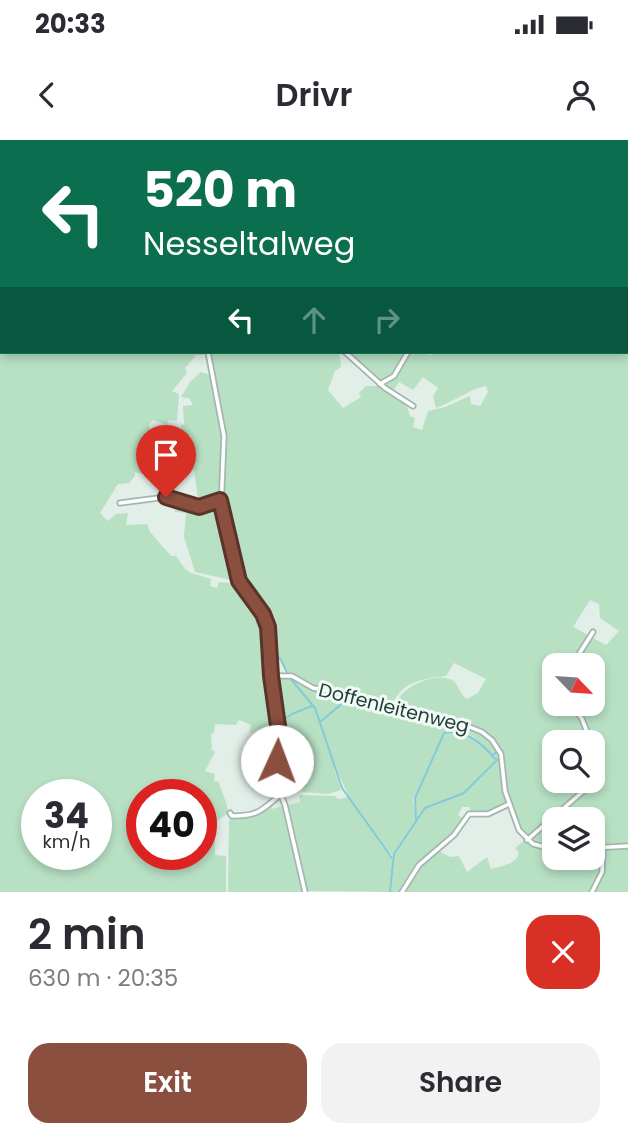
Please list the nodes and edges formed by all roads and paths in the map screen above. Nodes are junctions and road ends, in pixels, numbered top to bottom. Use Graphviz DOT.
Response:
graph roads {
  1 [pos="208,354"];
  2 [pos="347,354"];
  3 [pos="407,354"];
  4 [pos="380,384"];
  5 [pos="413,406"];
  6 [pos="220,500"];
  7 [pos="120,503"];
  8 [pos="593,632"];
  9 [pos="580,653"];
  10 [pos="271,676"];
  11 [pos="581,793"];
  12 [pos="280,795"];
  13 [pos="509,804"];
  14 [pos="230,813"];
  15 [pos="527,840"];
  16 [pos="542,846"];
  17 [pos="628,846"];
  18 [pos="605,847"];
  19 [pos="601,870"];
  20 [pos="305,892"];
  21 [pos="402,892"];
  22 [pos="592,892"];
  1 -- 6 [label="street"];
  2 -- 4 [label="street"];
  3 -- 4 [label="street"];
  4 -- 5 [label="street"];
  6 -- 7 [label="street"];
  6 -- 10 [label="street"];
  8 -- 9 [label="street"];
  10 -- 12 [label="street"];
  10 -- 13 [label="street, Doffenleitenweg"];
  11 -- 15 [label="street"];
  12 -- 14 [label="street"];
  12 -- 20 [label="street"];
  13 -- 15 [label="street, Doffenleitenweg"];
  13 -- 21 [label="street"];
  15 -- 16 [label="street"];
  17 -- 18 [label="street"];
  19 -- 22 [label="street"];
}
